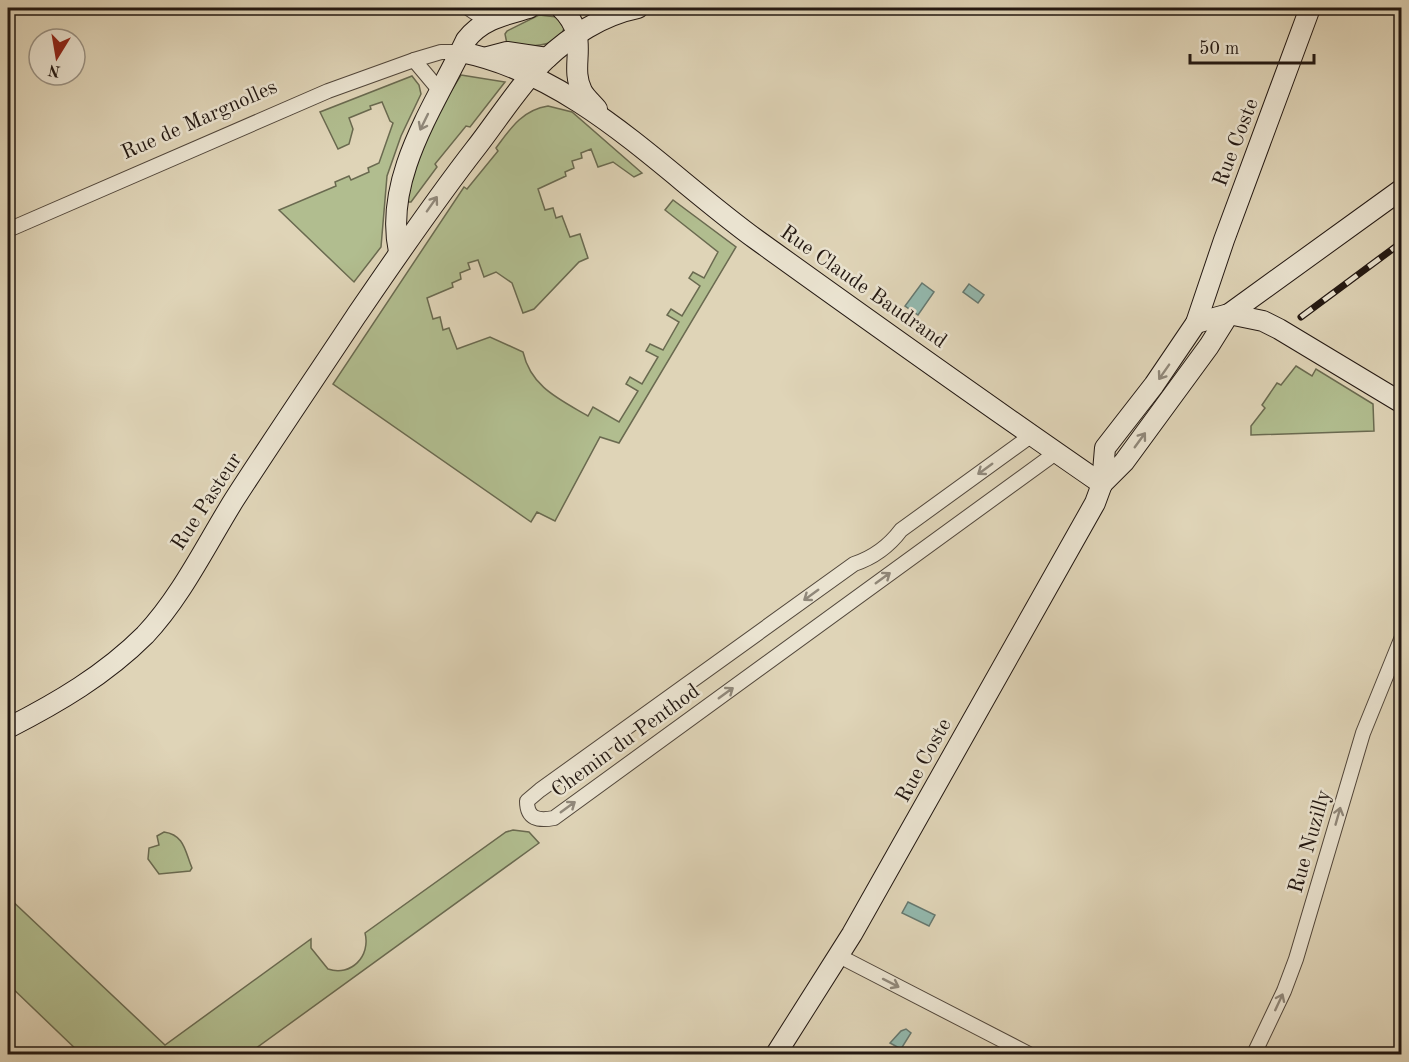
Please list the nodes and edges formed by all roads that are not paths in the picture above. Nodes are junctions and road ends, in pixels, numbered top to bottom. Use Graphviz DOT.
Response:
graph roads {
  1 [pos="468,8"];
  2 [pos="529,8"];
  3 [pos="561,8"];
  4 [pos="638,8"];
  5 [pos="1310,8"];
  6 [pos="488,21"];
  7 [pos="577,35"];
  8 [pos="461,52"];
  9 [pos="488,57"];
  10 [pos="547,58"];
  11 [pos="414,60"];
  12 [pos="529,76"];
  13 [pos="440,91"];
  14 [pos="605,118"];
  15 [pos="1401,189"];
  16 [pos="8,230"];
  17 [pos="399,252"];
  18 [pos="1207,294"];
  19 [pos="1229,314"];
  20 [pos="1196,323"];
  21 [pos="1401,403"];
  22 [pos="1032,435"];
  23 [pos="1057,452"];
  24 [pos="1102,484"];
  25 [pos="1401,637"];
  26 [pos="8,728"];
  27 [pos="839,956"];
  28 [pos="776,1054"];
  29 [pos="1029,1054"];
  30 [pos="1254,1054"];
  1 -- 6 [label="street"];
  2 -- 6 [label="street"];
  3 -- 7 [label="street"];
  4 -- 7 [label="street"];
  5 -- 18 [label="street, Rue Coste"];
  6 -- 8 [label="street"];
  7 -- 10 [label="street"];
  7 -- 14 [label="street, Rue Claude Baudrand"];
  8 -- 9 [label="street, Rue de Margnolles"];
  8 -- 11 [label="street, Rue de Margnolles"];
  8 -- 13 [label="street"];
  9 -- 10 [label="street, Rue de Margnolles"];
  9 -- 12 [label="street, Rue de Margnolles"];
  10 -- 12 [label="street"];
  11 -- 13 [label="street"];
  11 -- 16 [label="street, Rue de Margnolles"];
  12 -- 14 [label="street, Rue Claude Baudrand"];
  17 -- 12 [label="street, Rue Pasteur, one-way"];
  13 -- 17 [label="street, one-way"];
  14 -- 22 [label="street, Rue Claude Baudrand"];
  15 -- 19 [label="street"];
  17 -- 26 [label="street, Rue Pasteur"];
  18 -- 19 [label="street"];
  18 -- 20 [label="street, Rue Coste"];
  19 -- 20 [label="street"];
  19 -- 21 [label="street"];
  24 -- 19 [label="street, Rue Coste, one-way"];
  20 -- 24 [label="street, Rue Coste, one-way"];
  22 -- 23 [label="street, Rue Claude Baudrand"];
  22 -- 23 [label="street, Chemin du Penthod, one-way"];
  23 -- 24 [label="street, Rue Claude Baudrand"];
  24 -- 27 [label="street, Rue Coste"];
  30 -- 25 [label="street, Rue Nuzilly, one-way"];
  27 -- 28 [label="street, Rue Coste"];
  27 -- 29 [label="street, one-way"];
}
